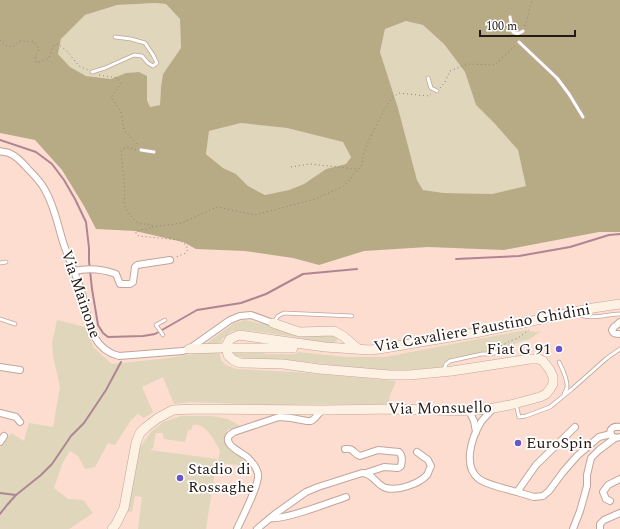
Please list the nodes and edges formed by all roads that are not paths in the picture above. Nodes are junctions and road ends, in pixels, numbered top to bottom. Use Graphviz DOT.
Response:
graph roads {
  1 [pos="510,17"];
  2 [pos="524,31"];
  3 [pos="115,37"];
  4 [pos="519,42"];
  5 [pos="92,72"];
  6 [pos="428,78"];
  7 [pos="437,92"];
  8 [pos="583,117"];
  9 [pos="141,150"];
  10 [pos="0,151"];
  11 [pos="154,152"];
  12 [pos="170,260"];
  13 [pos="0,262"];
  14 [pos="6,262"];
  15 [pos="74,271"];
  16 [pos="620,304"];
  17 [pos="575,312"];
  18 [pos="620,314"];
  19 [pos="352,316"];
  20 [pos="0,319"];
  21 [pos="165,320"];
  22 [pos="620,322"];
  23 [pos="273,323"];
  24 [pos="15,324"];
  25 [pos="620,334"];
  26 [pos="163,335"];
  27 [pos="343,336"];
  28 [pos="221,348"];
  29 [pos="233,348"];
  30 [pos="327,348"];
  31 [pos="342,348"];
  32 [pos="189,349"];
  33 [pos="358,349"];
  34 [pos="620,350"];
  35 [pos="506,351"];
  36 [pos="559,362"];
  37 [pos="0,367"];
  38 [pos="20,370"];
  39 [pos="444,372"];
  40 [pos="563,396"];
  41 [pos="516,404"];
  42 [pos="494,408"];
  43 [pos="322,410"];
  44 [pos="469,411"];
  45 [pos="0,413"];
  46 [pos="20,422"];
  47 [pos="575,426"];
  48 [pos="620,426"];
  49 [pos="476,432"];
  50 [pos="4,436"];
  51 [pos="615,436"];
  52 [pos="0,442"];
  53 [pos="345,449"];
  54 [pos="417,452"];
  55 [pos="366,473"];
  56 [pos="620,479"];
  57 [pos="517,492"];
  58 [pos="346,498"];
  59 [pos="610,501"];
  60 [pos="620,513"];
  61 [pos="270,518"];
  62 [pos="112,529"];
  63 [pos="237,529"];
  64 [pos="257,529"];
  65 [pos="573,529"];
  66 [pos="600,529"];
  1 -- 2 [label="lane"];
  3 -- 5 [label="lane"];
  4 -- 8 [label="lane"];
  6 -- 7 [label="lane"];
  9 -- 11 [label="lane"];
  10 -- 15 [label="street, Via Mainone"];
  12 -- 15 [label="street"];
  13 -- 14 [label="lane"];
  15 -- 32 [label="street, Via Mainone"];
  16 -- 17 [label="main road, Via Cavaliere Faustino Ghidini"];
  17 -- 18 [label="lane"];
  17 -- 33 [label="main road, Via Cavaliere Faustino Ghidini"];
  19 -- 23 [label="lane"];
  20 -- 24 [label="lane"];
  21 -- 26 [label="lane"];
  22 -- 25 [label="street"];
  23 -- 27 [label="main road"];
  23 -- 32 [label="street, Via Mainone"];
  27 -- 31 [label="main road"];
  27 -- 33 [label="main road"];
  28 -- 32 [label="main road"];
  29 -- 30 [label="main road"];
  30 -- 31 [label="main road, Via Monsuello"];
  30 -- 39 [label="main road, Via Monsuello"];
  31 -- 33 [label="main road, Via Cavaliere Faustino Ghidini"];
  34 -- 40 [label="lane"];
  35 -- 39 [label="lane"];
  36 -- 40 [label="lane"];
  37 -- 38 [label="street"];
  39 -- 41 [label="main road, Via Monsuello"];
  40 -- 41 [label="lane"];
  41 -- 42 [label="main road, Via Monsuello"];
  42 -- 44 [label="main road, Via Monsuello"];
  42 -- 49 [label="street"];
  43 -- 44 [label="main road, Via Monsuello"];
  43 -- 62 [label="main road, Via Monsuello"];
  43 -- 63 [label="street"];
  44 -- 49 [label="street"];
  45 -- 46 [label="street"];
  47 -- 57 [label="street"];
  48 -- 51 [label="street"];
  49 -- 57 [label="street"];
  50 -- 52 [label="street"];
  51 -- 57 [label="street"];
  51 -- 65 [label="street"];
  53 -- 55 [label="street"];
  54 -- 55 [label="street"];
  55 -- 61 [label="street"];
  56 -- 59 [label="street"];
  58 -- 61 [label="street"];
  60 -- 66 [label="street"];
  61 -- 64 [label="street"];
}
